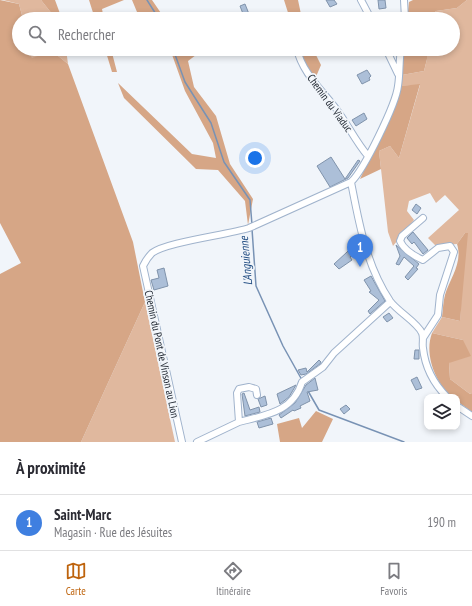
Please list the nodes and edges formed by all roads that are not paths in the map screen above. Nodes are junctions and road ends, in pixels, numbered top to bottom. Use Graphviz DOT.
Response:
graph roads {
  1 [pos="361,0"];
  2 [pos="404,0"];
  3 [pos="367,12"];
  4 [pos="405,12"];
  5 [pos="299,56"];
  6 [pos="389,56"];
  7 [pos="400,56"];
  8 [pos="398,74"];
  9 [pos="368,156"];
  10 [pos="351,182"];
  11 [pos="423,218"];
  12 [pos="390,302"];
  13 [pos="422,338"];
  14 [pos="444,394"];
  15 [pos="257,395"];
  16 [pos="460,408"];
  17 [pos="472,416"];
  18 [pos="239,422"];
  19 [pos="182,442"];
  20 [pos="197,442"];
  1 -- 3 [label="street"];
  2 -- 4 [label="street"];
  5 -- 9 [label="street, Chemin du Viaduc"];
  6 -- 8 [label="street"];
  7 -- 8 [label="street"];
  8 -- 9 [label="street"];
  9 -- 10 [label="street"];
  10 -- 12 [label="street"];
  10 -- 19 [label="street, Chemin du Pont de Vinson au Lion"];
  11 -- 13 [label="street"];
  12 -- 13 [label="street"];
  12 -- 18 [label="street"];
  13 -- 14 [label="street"];
  15 -- 18 [label="street"];
  16 -- 17 [label="street"];
  18 -- 20 [label="street"];
}
